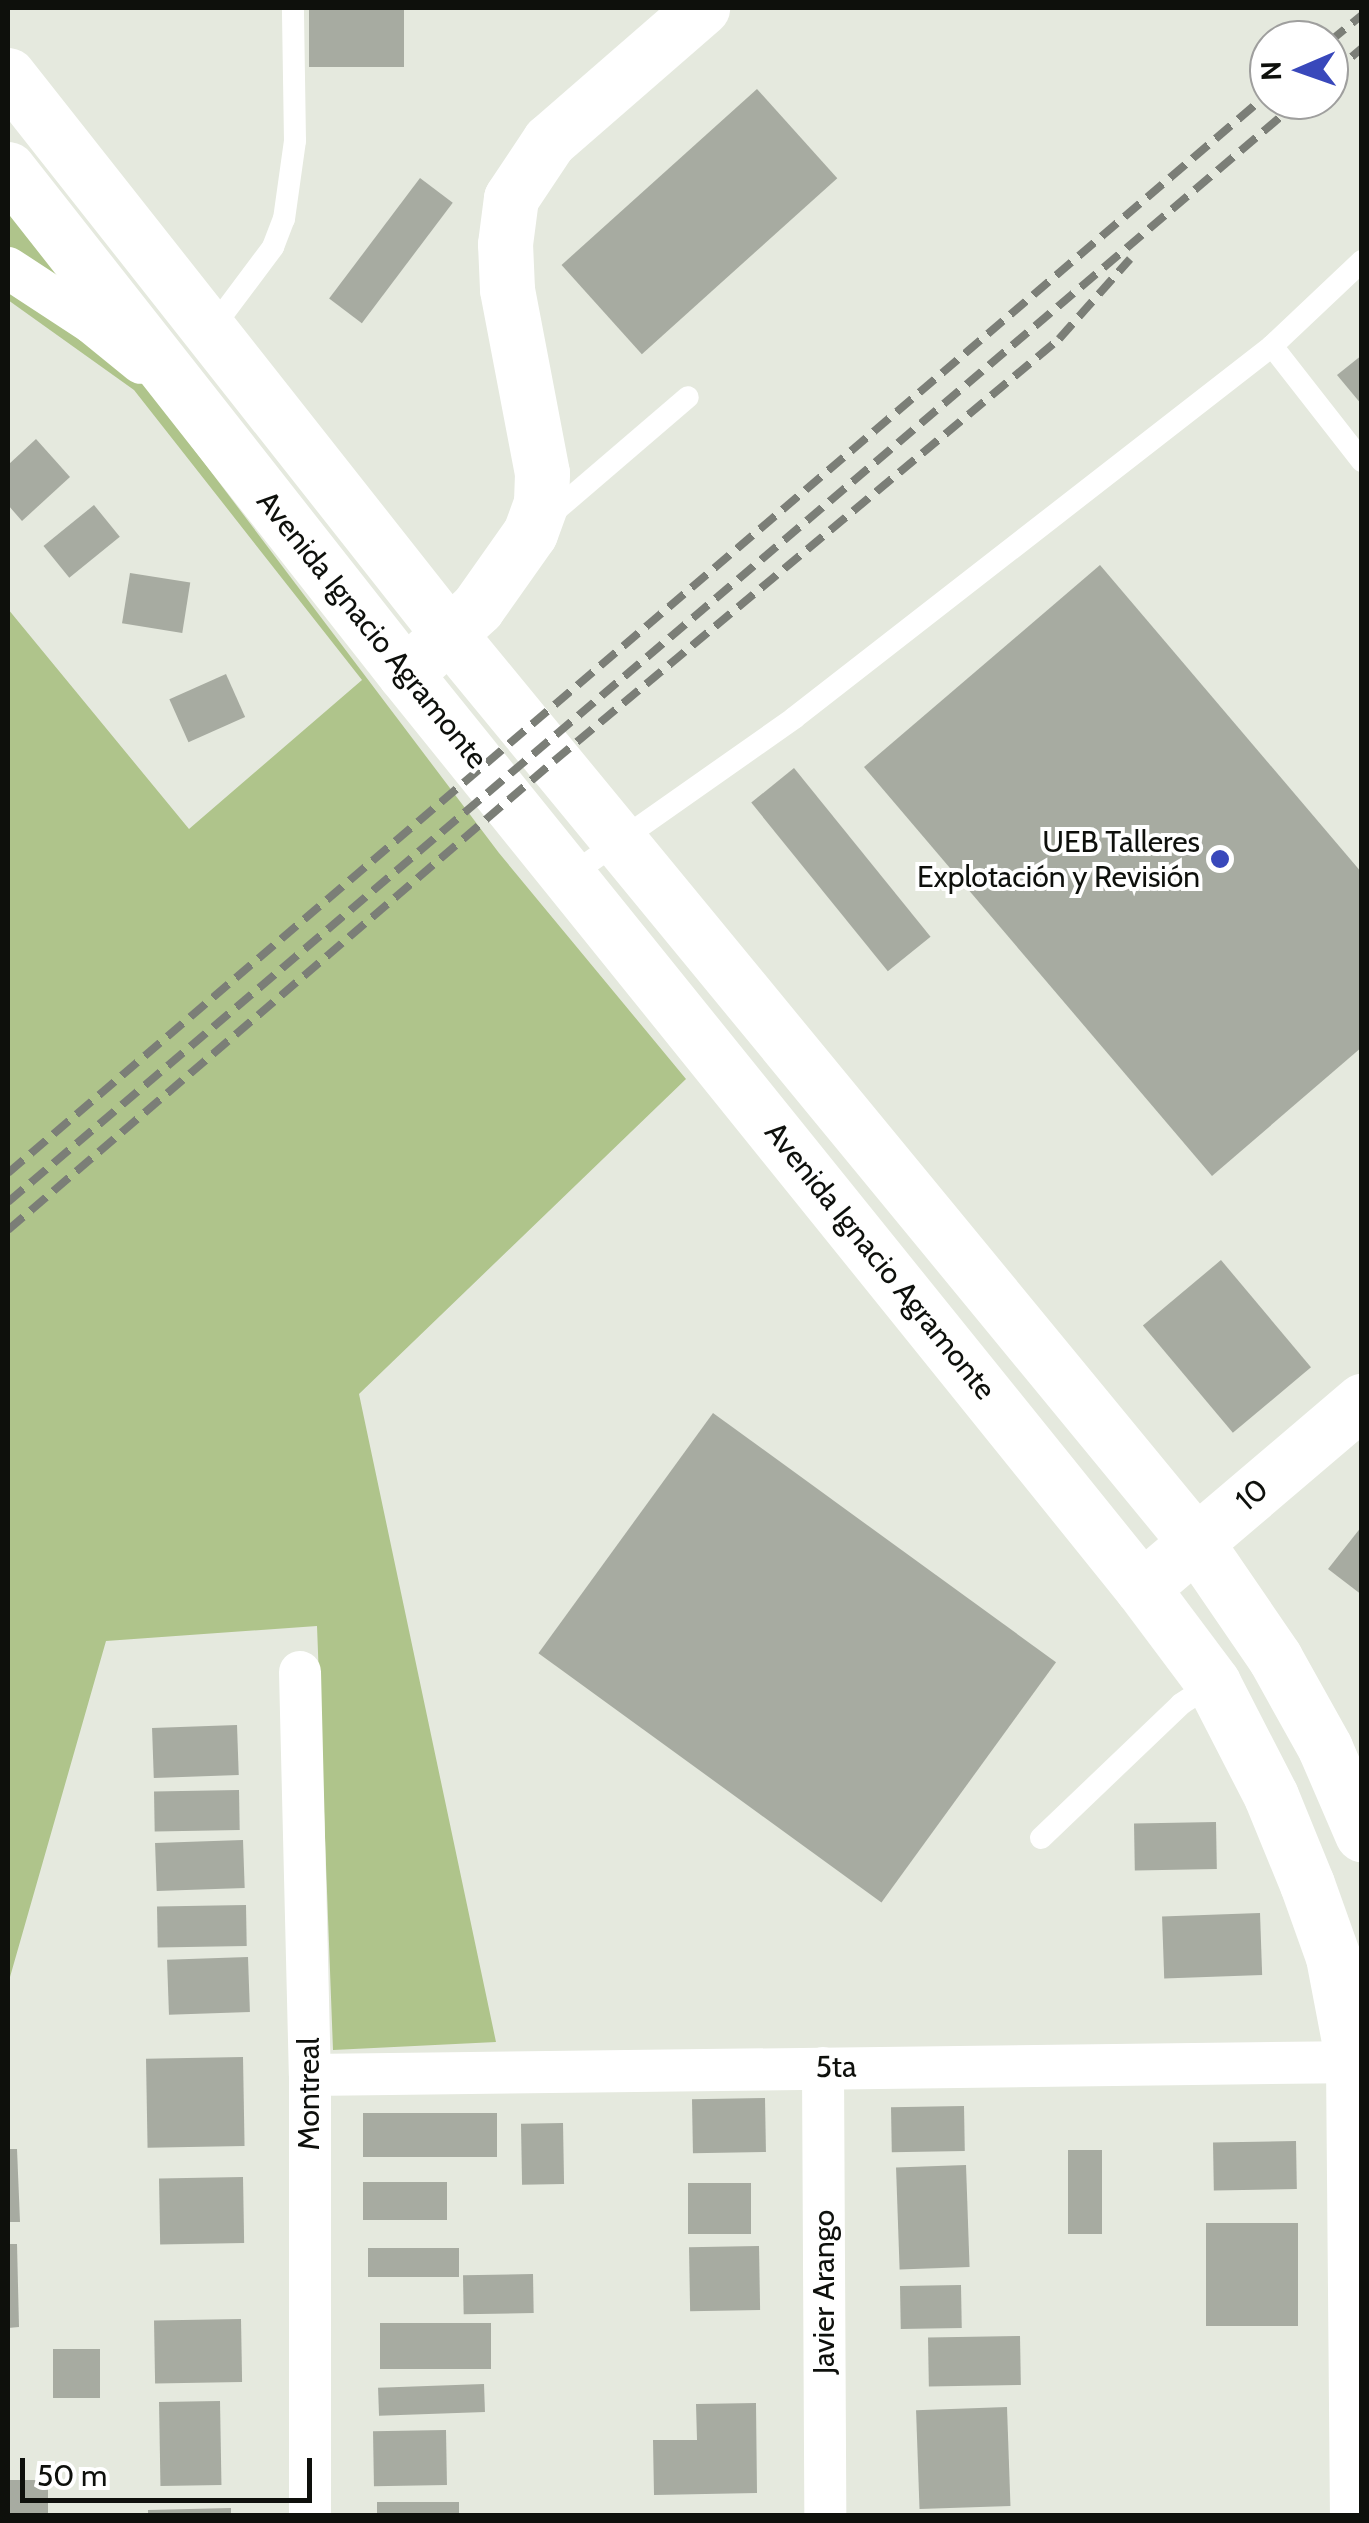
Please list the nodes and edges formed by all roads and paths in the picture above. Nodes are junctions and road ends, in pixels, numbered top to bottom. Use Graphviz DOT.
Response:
graph roads {
  1 [pos="293,8"];
  2 [pos="702,8"];
  3 [pos="9,80"];
  4 [pos="8,169"];
  5 [pos="1362,262"];
  6 [pos="8,268"];
  7 [pos="209,333"];
  8 [pos="1272,346"];
  9 [pos="688,396"];
  10 [pos="196,409"];
  11 [pos="1362,461"];
  12 [pos="530,533"];
  13 [pos="449,634"];
  14 [pos="405,674"];
  15 [pos="619,839"];
  16 [pos="571,874"];
  17 [pos="1362,1402"];
  18 [pos="1195,1541"];
  19 [pos="1142,1588"];
  20 [pos="300,1672"];
  21 [pos="1213,1684"];
  22 [pos="1362,1834"];
  23 [pos="1042,1838"];
  24 [pos="1357,2062"];
  25 [pos="823,2068"];
  26 [pos="310,2074"];
  27 [pos="310,2516"];
  28 [pos="825,2516"];
  29 [pos="1356,2516"];
  1 -- 7 [label="lane"];
  2 -- 12 [label="main road"];
  3 -- 7 [label="main road, Avenida Ignacio Agramonte"];
  4 -- 10 [label="main road, Avenida Ignacio Agramonte"];
  5 -- 8 [label="lane"];
  6 -- 10 [label="street"];
  7 -- 13 [label="main road, Avenida Ignacio Agramonte"];
  8 -- 11 [label="lane"];
  8 -- 15 [label="lane"];
  9 -- 12 [label="lane"];
  10 -- 14 [label="main road, Avenida Ignacio Agramonte"];
  12 -- 13 [label="main road"];
  13 -- 14 [label="main road"];
  13 -- 15 [label="main road, Avenida Ignacio Agramonte"];
  14 -- 16 [label="main road, Avenida Ignacio Agramonte"];
  15 -- 16 [label="lane"];
  15 -- 18 [label="main road, Avenida Ignacio Agramonte"];
  16 -- 19 [label="main road, Avenida Ignacio Agramonte"];
  17 -- 18 [label="main road, 10"];
  18 -- 19 [label="main road, 10"];
  18 -- 22 [label="main road, Avenida Ignacio Agramonte"];
  19 -- 21 [label="main road, Avenida Ignacio Agramonte"];
  20 -- 26 [label="street, Montreal"];
  21 -- 23 [label="lane"];
  21 -- 24 [label="main road, Avenida Ignacio Agramonte"];
  24 -- 25 [label="street, 5ta"];
  24 -- 29 [label="main road, Avenida Ignacio Agramonte"];
  25 -- 26 [label="street, 5ta"];
  25 -- 28 [label="street, Javier Arango"];
  26 -- 27 [label="street, Montreal"];
}
